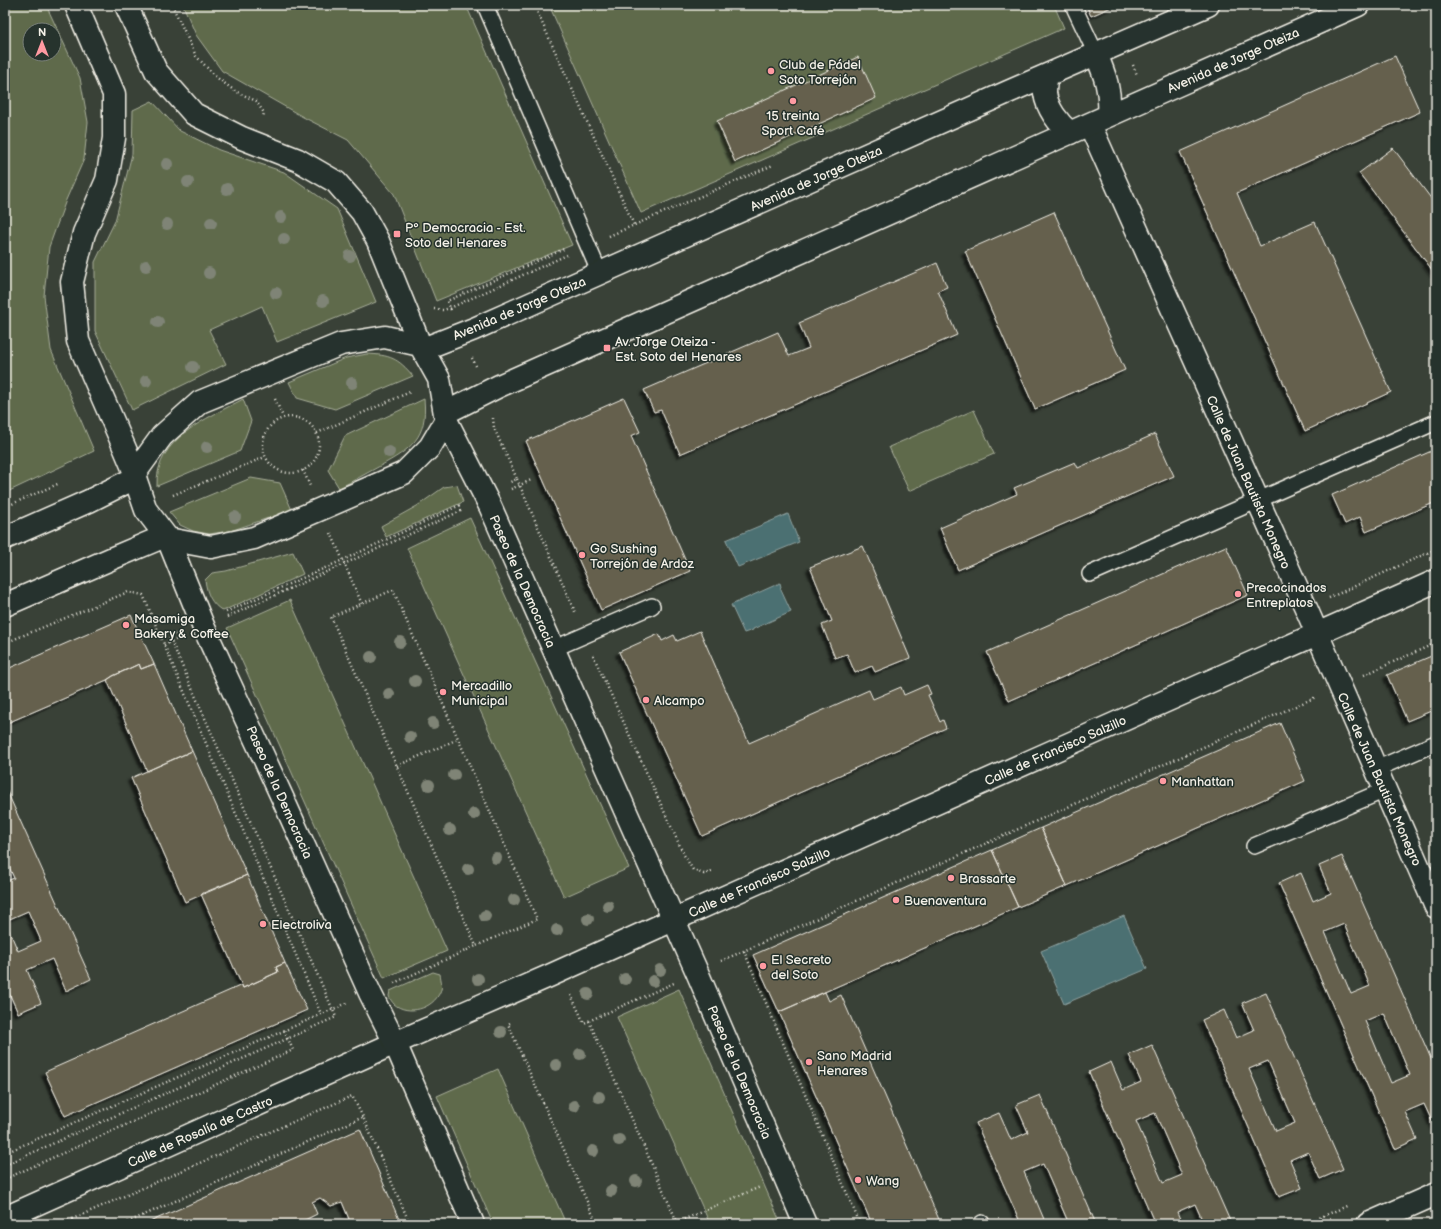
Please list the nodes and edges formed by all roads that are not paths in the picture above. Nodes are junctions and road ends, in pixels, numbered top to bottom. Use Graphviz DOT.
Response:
graph roads {
  1 [pos="76,5"];
  2 [pos="126,5"];
  3 [pos="485,5"];
  4 [pos="1073,5"];
  5 [pos="1208,5"];
  6 [pos="1358,5"];
  7 [pos="1096,54"];
  8 [pos="1046,76"];
  9 [pos="1100,120"];
  10 [pos="1070,133"];
  11 [pos="600,274"];
  12 [pos="421,347"];
  13 [pos="445,417"];
  14 [pos="1436,422"];
  15 [pos="135,476"];
  16 [pos="1257,500"];
  17 [pos="5,538"];
  18 [pos="167,538"];
  19 [pos="1090,574"];
  20 [pos="1436,580"];
  21 [pos="5,605"];
  22 [pos="652,606"];
  23 [pos="1316,633"];
  24 [pos="553,649"];
  25 [pos="1436,743"];
  26 [pos="1376,768"];
  27 [pos="1385,790"];
  28 [pos="1254,846"];
  29 [pos="1431,882"];
  30 [pos="1436,907"];
  31 [pos="674,920"];
  32 [pos="395,1043"];
  33 [pos="1436,1194"];
  34 [pos="5,1218"];
  35 [pos="473,1224"];
  36 [pos="805,1224"];
  37 [pos="1368,1224"];
  1 -- 15 [label="street, Paseo de la Democracia"];
  2 -- 12 [label="street, Paseo de la Democracia"];
  3 -- 11 [label="lane"];
  4 -- 7 [label="lane"];
  5 -- 7 [label="street, Avenida de Jorge Oteiza"];
  6 -- 9 [label="street, Avenida de Jorge Oteiza"];
  7 -- 8 [label="street, Avenida de Jorge Oteiza"];
  7 -- 9 [label="street"];
  8 -- 10 [label="street"];
  8 -- 11 [label="street, Avenida de Jorge Oteiza"];
  9 -- 10 [label="street"];
  9 -- 16 [label="street, Calle de Juan Bautista Monegro"];
  10 -- 13 [label="street"];
  11 -- 12 [label="street, Avenida de Jorge Oteiza"];
  12 -- 13 [label="street, Paseo de la Democracia"];
  12 -- 15 [label="street"];
  13 -- 18 [label="street"];
  13 -- 24 [label="street, Paseo de la Democracia"];
  14 -- 16 [label="lane"];
  15 -- 17 [label="street"];
  15 -- 18 [label="street, Paseo de la Democracia"];
  16 -- 19 [label="lane"];
  16 -- 23 [label="street, Calle de Juan Bautista Monegro"];
  18 -- 21 [label="street"];
  18 -- 32 [label="street, Paseo de la Democracia"];
  20 -- 23 [label="street, Calle de Francisco Salzillo"];
  22 -- 24 [label="lane"];
  23 -- 26 [label="street, Calle de Juan Bautista Monegro"];
  23 -- 31 [label="street, Calle de Francisco Salzillo"];
  24 -- 31 [label="street, Paseo de la Democracia"];
  25 -- 26 [label="lane"];
  26 -- 27 [label="street, Calle de Juan Bautista Monegro"];
  27 -- 28 [label="lane"];
  27 -- 29 [label="street, Calle de Juan Bautista Monegro"];
  29 -- 30 [label="street, Calle de Juan Bautista Monegro"];
  31 -- 32 [label="street"];
  31 -- 36 [label="street, Paseo de la Democracia"];
  32 -- 34 [label="street, Calle de Rosalía de Castro"];
  32 -- 35 [label="street, Paseo de la Democracia"];
  33 -- 37 [label="street"];
}
